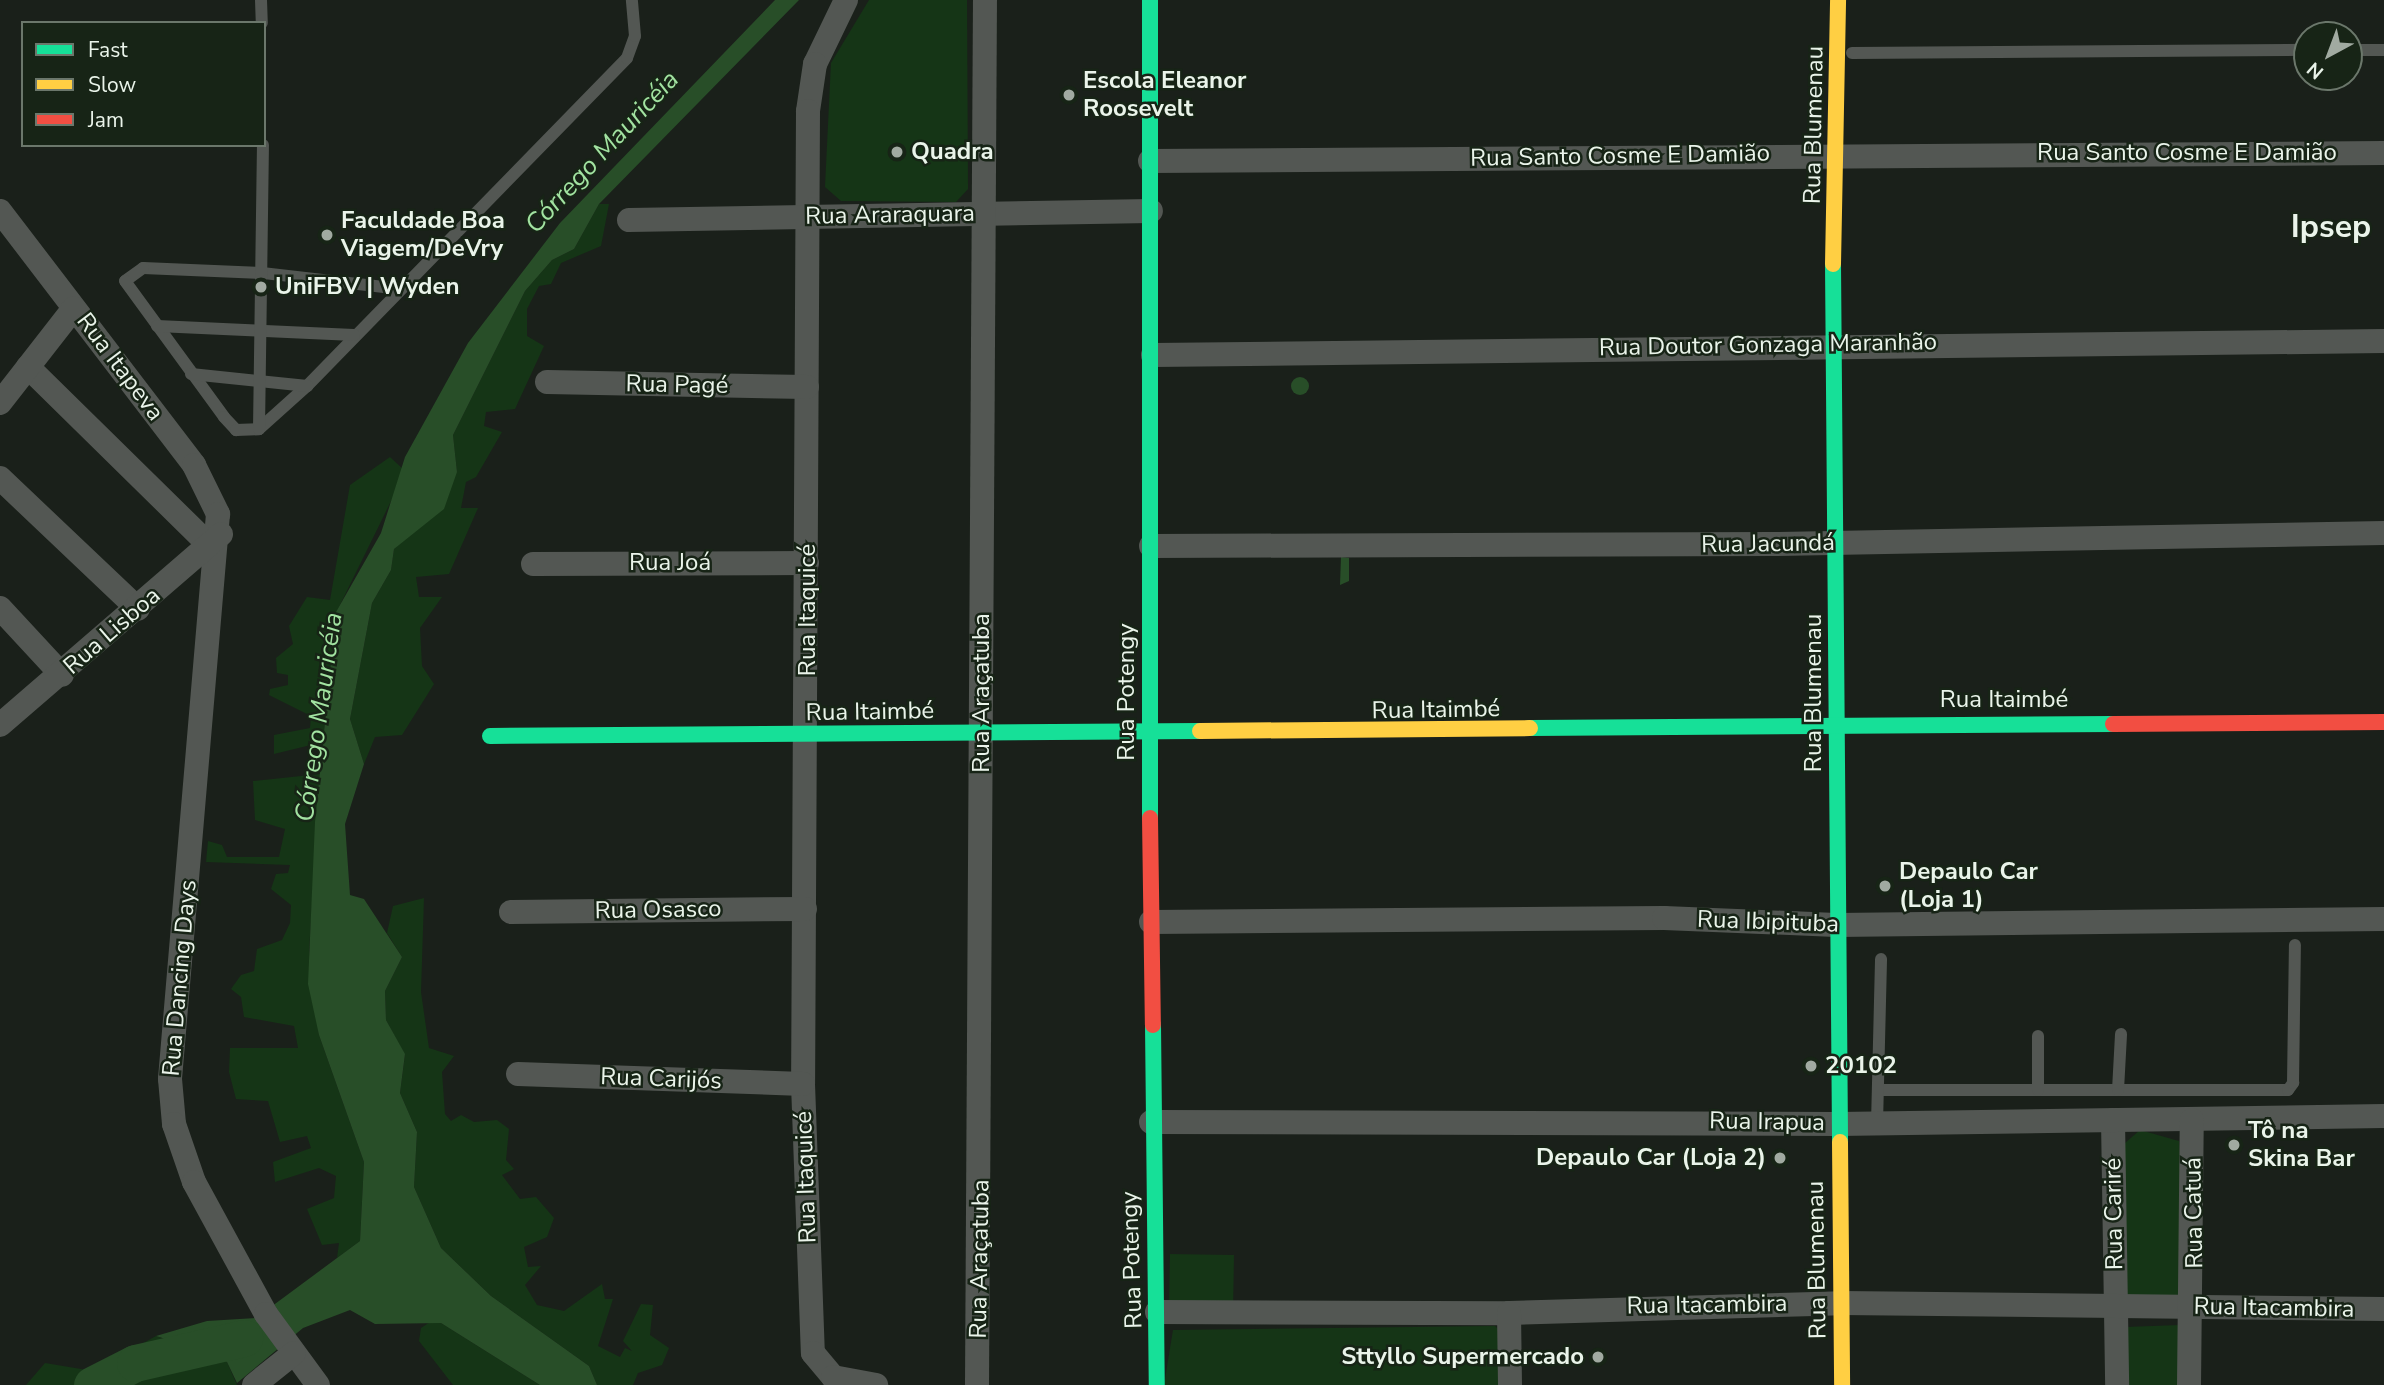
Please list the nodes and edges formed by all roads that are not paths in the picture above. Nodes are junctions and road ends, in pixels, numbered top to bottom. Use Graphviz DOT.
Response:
graph roads {
  1 [pos="261,0"];
  2 [pos="632,0"];
  3 [pos="846,0"];
  4 [pos="985,0"];
  5 [pos="1150,0"];
  6 [pos="1838,0"];
  7 [pos="262,21"];
  8 [pos="2293,50"];
  9 [pos="2363,50"];
  10 [pos="2384,50"];
  11 [pos="1845,53"];
  12 [pos="263,147"];
  13 [pos="1838,153"];
  14 [pos="2384,153"];
  15 [pos="1150,161"];
  16 [pos="0,211"];
  17 [pos="1151,211"];
  18 [pos="987,213"];
  19 [pos="810,216"];
  20 [pos="629,220"];
  21 [pos="262,273"];
  22 [pos="401,289"];
  23 [pos="74,308"];
  24 [pos="157,326"];
  25 [pos="259,329"];
  26 [pos="355,335"];
  27 [pos="2384,341"];
  28 [pos="1832,343"];
  29 [pos="1153,355"];
  30 [pos="29,367"];
  31 [pos="191,374"];
  32 [pos="260,381"];
  33 [pos="547,383"];
  34 [pos="307,386"];
  35 [pos="807,387"];
  36 [pos="0,403"];
  37 [pos="259,429"];
  38 [pos="0,478"];
  39 [pos="2384,533"];
  40 [pos="215,539"];
  41 [pos="1836,543"];
  42 [pos="1151,546"];
  43 [pos="807,563"];
  44 [pos="533,564"];
  45 [pos="0,608"];
  46 [pos="138,609"];
  47 [pos="62,675"];
  48 [pos="2384,722"];
  49 [pos="1838,723"];
  50 [pos="0,725"];
  51 [pos="1149,731"];
  52 [pos="981,733"];
  53 [pos="809,735"];
  54 [pos="490,736"];
  55 [pos="806,909"];
  56 [pos="511,912"];
  57 [pos="2384,919"];
  58 [pos="1151,922"];
  59 [pos="1836,925"];
  60 [pos="2295,945"];
  61 [pos="1881,959"];
  62 [pos="2121,1034"];
  63 [pos="2038,1036"];
  64 [pos="519,1074"];
  65 [pos="803,1084"];
  66 [pos="1879,1090"];
  67 [pos="2038,1090"];
  68 [pos="2118,1090"];
  69 [pos="2384,1116"];
  70 [pos="2113,1120"];
  71 [pos="2192,1120"];
  72 [pos="1151,1122"];
  73 [pos="1838,1124"];
  74 [pos="1877,1124"];
  75 [pos="1841,1303"];
  76 [pos="2195,1307"];
  77 [pos="2115,1308"];
  78 [pos="2384,1309"];
  79 [pos="1157,1312"];
  80 [pos="1508,1313"];
  81 [pos="291,1348"];
  82 [pos="254,1385"];
  83 [pos="318,1385"];
  84 [pos="876,1385"];
  85 [pos="977,1385"];
  86 [pos="1157,1385"];
  87 [pos="1510,1385"];
  88 [pos="1842,1385"];
  89 [pos="2117,1385"];
  90 [pos="2189,1385"];
  1 -- 7 [label="lane"];
  2 -- 22 [label="lane"];
  3 -- 19 [label="street, Rua Itaquicé"];
  4 -- 18 [label="street, Rua Araçatuba"];
  5 -- 15 [label="main road, Rua Potengy"];
  6 -- 11 [label="main road, Rua Blumenau"];
  8 -- 11 [label="lane"];
  9 -- 10 [label="lane"];
  11 -- 13 [label="main road, Rua Blumenau"];
  12 -- 21 [label="lane"];
  13 -- 14 [label="street, Rua Santo Cosme E Damião"];
  13 -- 15 [label="street, Rua Santo Cosme E Damião"];
  13 -- 28 [label="main road, Rua Blumenau"];
  15 -- 17 [label="main road, Rua Potengy"];
  16 -- 23 [label="street, Rua Itapeva"];
  17 -- 18 [label="street, Rua Araraquara"];
  17 -- 29 [label="main road, Rua Potengy"];
  18 -- 19 [label="street, Rua Araraquara"];
  18 -- 52 [label="street, Rua Araçatuba"];
  19 -- 20 [label="street, Rua Araraquara"];
  19 -- 35 [label="street, Rua Itaquicé"];
  21 -- 22 [label="lane"];
  21 -- 24 [label="lane"];
  21 -- 25 [label="lane"];
  22 -- 26 [label="lane"];
  23 -- 30 [label="street"];
  23 -- 40 [label="street, Rua Itapeva"];
  24 -- 25 [label="lane"];
  24 -- 31 [label="lane"];
  25 -- 26 [label="lane"];
  25 -- 32 [label="lane"];
  26 -- 34 [label="lane"];
  27 -- 28 [label="street, Rua Doutor Gonzaga Maranhão"];
  28 -- 29 [label="street, Rua Doutor Gonzaga Maranhão"];
  28 -- 41 [label="main road, Rua Blumenau"];
  29 -- 42 [label="main road, Rua Potengy"];
  30 -- 36 [label="street"];
  30 -- 40 [label="street"];
  31 -- 32 [label="lane"];
  31 -- 37 [label="lane"];
  32 -- 34 [label="lane"];
  32 -- 37 [label="lane"];
  33 -- 35 [label="street, Rua Pagé"];
  34 -- 37 [label="lane"];
  35 -- 43 [label="street, Rua Itaquicé"];
  38 -- 46 [label="street"];
  39 -- 41 [label="street, Rua Jacundá"];
  40 -- 46 [label="street, Rua Lisboa"];
  40 -- 81 [label="street, Rua Dancing Days"];
  41 -- 42 [label="street, Rua Jacundá"];
  41 -- 49 [label="main road, Rua Blumenau"];
  42 -- 51 [label="main road, Rua Potengy"];
  43 -- 44 [label="street, Rua Joá"];
  43 -- 53 [label="street, Rua Itaquicé"];
  45 -- 47 [label="street"];
  46 -- 47 [label="street, Rua Lisboa"];
  47 -- 50 [label="street, Rua Lisboa"];
  48 -- 49 [label="main road, Rua Itaimbé"];
  49 -- 51 [label="main road, Rua Itaimbé"];
  49 -- 59 [label="main road, Rua Blumenau"];
  51 -- 52 [label="main road, Rua Itaimbé"];
  51 -- 58 [label="main road, Rua Potengy"];
  52 -- 53 [label="main road, Rua Itaimbé"];
  52 -- 85 [label="street, Rua Araçatuba"];
  53 -- 54 [label="main road, Rua Itaimbé"];
  53 -- 55 [label="street, Rua Itaquicé"];
  55 -- 56 [label="street, Rua Osasco"];
  55 -- 65 [label="street, Rua Itaquicé"];
  57 -- 59 [label="street, Rua Ibipituba"];
  58 -- 59 [label="street, Rua Ibipituba"];
  58 -- 72 [label="main road, Rua Potengy"];
  59 -- 73 [label="main road, Rua Blumenau"];
  60 -- 68 [label="lane"];
  61 -- 66 [label="lane"];
  62 -- 68 [label="lane"];
  63 -- 67 [label="lane"];
  64 -- 65 [label="street, Rua Carijós"];
  65 -- 84 [label="street, Rua Itaquicé"];
  66 -- 67 [label="lane"];
  66 -- 74 [label="lane"];
  67 -- 68 [label="lane"];
  69 -- 71 [label="street, Rua Irapua"];
  70 -- 71 [label="street, Rua Irapua"];
  70 -- 74 [label="street, Rua Irapua"];
  70 -- 77 [label="street, Rua Cariré"];
  71 -- 76 [label="street, Rua Catuá"];
  72 -- 73 [label="street, Rua Irapua"];
  72 -- 79 [label="main road, Rua Potengy"];
  73 -- 74 [label="street, Rua Irapua"];
  73 -- 75 [label="main road, Rua Blumenau"];
  75 -- 77 [label="street, Rua Itacambira"];
  75 -- 80 [label="street, Rua Itacambira"];
  75 -- 88 [label="main road, Rua Blumenau"];
  76 -- 77 [label="street, Rua Itacambira"];
  76 -- 78 [label="street, Rua Itacambira"];
  76 -- 90 [label="street, Rua Catuá"];
  77 -- 89 [label="street, Rua Cariré"];
  79 -- 80 [label="street, Rua Itacambira"];
  79 -- 86 [label="main road, Rua Potengy"];
  80 -- 87 [label="street"];
  81 -- 82 [label="street"];
  81 -- 83 [label="street, Rua Dancing Days"];
}
